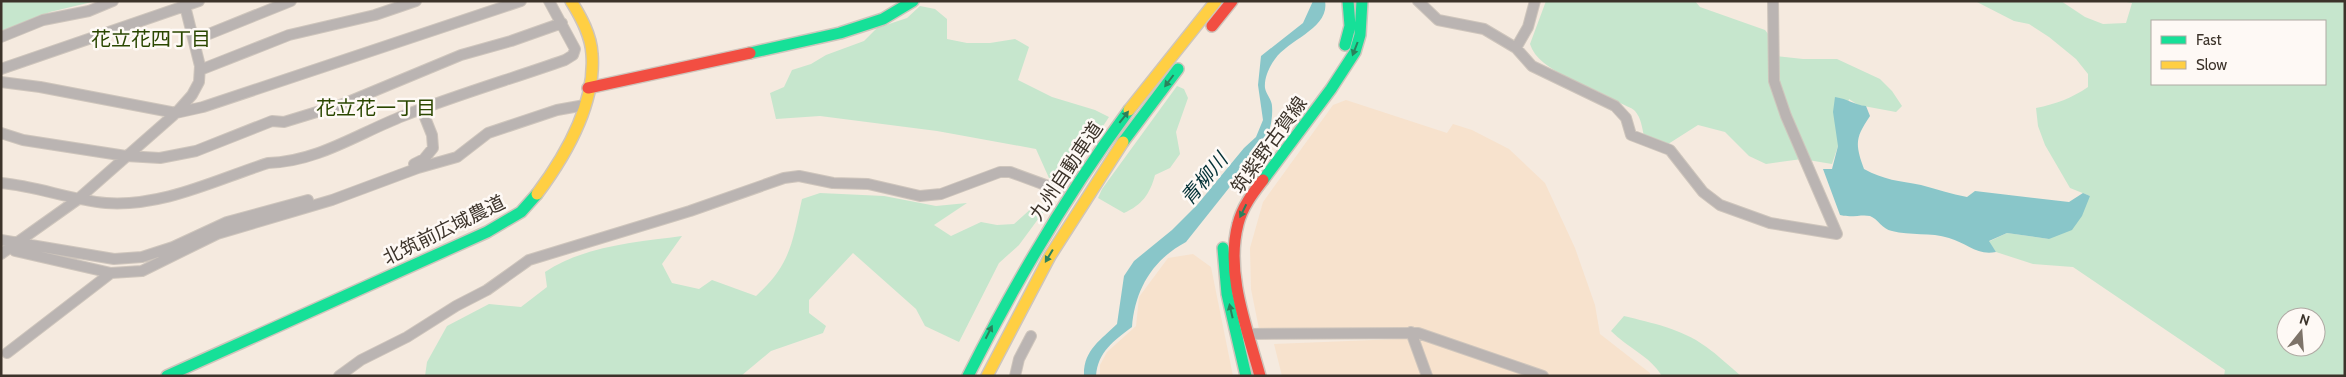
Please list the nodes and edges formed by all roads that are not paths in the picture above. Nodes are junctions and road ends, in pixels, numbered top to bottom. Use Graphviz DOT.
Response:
graph roads {
  1 [pos="113,1"];
  2 [pos="199,1"];
  3 [pos="292,1"];
  4 [pos="416,1"];
  5 [pos="521,1"];
  6 [pos="549,1"];
  7 [pos="571,1"];
  8 [pos="912,1"];
  9 [pos="1216,1"];
  10 [pos="1232,1"];
  11 [pos="1348,1"];
  12 [pos="1362,1"];
  13 [pos="1418,1"];
  14 [pos="1535,1"];
  15 [pos="1773,1"];
  16 [pos="185,6"];
  17 [pos="562,23"];
  18 [pos="1207,32"];
  19 [pos="1,37"];
  20 [pos="194,40"];
  21 [pos="1516,48"];
  22 [pos="1188,56"];
  23 [pos="1,69"];
  24 [pos="200,70"];
  25 [pos="1,82"];
  26 [pos="588,88"];
  27 [pos="585,105"];
  28 [pos="422,110"];
  29 [pos="176,113"];
  30 [pos="1,133"];
  31 [pos="126,156"];
  32 [pos="1,183"];
  33 [pos="1060,190"];
  34 [pos="77,200"];
  35 [pos="1,240"];
  36 [pos="186,246"];
  37 [pos="16,248"];
  38 [pos="1,254"];
  39 [pos="111,273"];
  40 [pos="1411,332"];
  41 [pos="1236,333"];
  42 [pos="1250,334"];
  43 [pos="1031,336"];
  44 [pos="7,353"];
  45 [pos="167,376"];
  46 [pos="339,376"];
  47 [pos="968,376"];
  48 [pos="986,376"];
  49 [pos="1015,376"];
  50 [pos="1246,376"];
  51 [pos="1260,376"];
  52 [pos="1428,376"];
  53 [pos="1543,376"];
  1 -- 19 [label="street"];
  2 -- 16 [label="street"];
  3 -- 20 [label="street"];
  4 -- 24 [label="street"];
  5 -- 29 [label="street"];
  6 -- 17 [label="street"];
  7 -- 26 [label="main road, 北筑前広域農道"];
  8 -- 26 [label="main road"];
  47 -- 9 [label="main road, 九州自動車道, one-way"];
  10 -- 18 [label="main road"];
  41 -- 11 [label="main road, 筑紫野古賀線, one-way"];
  12 -- 42 [label="main road, 筑紫野古賀線, one-way"];
  13 -- 21 [label="street"];
  14 -- 21 [label="street"];
  15 -- 21 [label="street"];
  16 -- 20 [label="street"];
  16 -- 23 [label="street"];
  17 -- 28 [label="street"];
  17 -- 31 [label="street"];
  20 -- 24 [label="street"];
  22 -- 48 [label="main road, 九州自動車道, one-way"];
  24 -- 29 [label="street"];
  25 -- 29 [label="street"];
  26 -- 27 [label="main road, 北筑前広域農道"];
  27 -- 36 [label="street"];
  27 -- 45 [label="main road, 北筑前広域農道"];
  28 -- 34 [label="street"];
  28 -- 36 [label="street"];
  29 -- 31 [label="street"];
  30 -- 31 [label="street"];
  31 -- 34 [label="street"];
  32 -- 34 [label="street"];
  33 -- 46 [label="street"];
  34 -- 37 [label="street"];
  35 -- 37 [label="street"];
  36 -- 37 [label="street"];
  36 -- 39 [label="street"];
  37 -- 38 [label="street"];
  37 -- 39 [label="street"];
  39 -- 44 [label="street"];
  40 -- 42 [label="street"];
  40 -- 52 [label="street"];
  40 -- 53 [label="street"];
  41 -- 42 [label="street"];
  41 -- 50 [label="main road, 筑紫野古賀線"];
  42 -- 51 [label="main road, 筑紫野古賀線"];
  43 -- 49 [label="street"];
}
